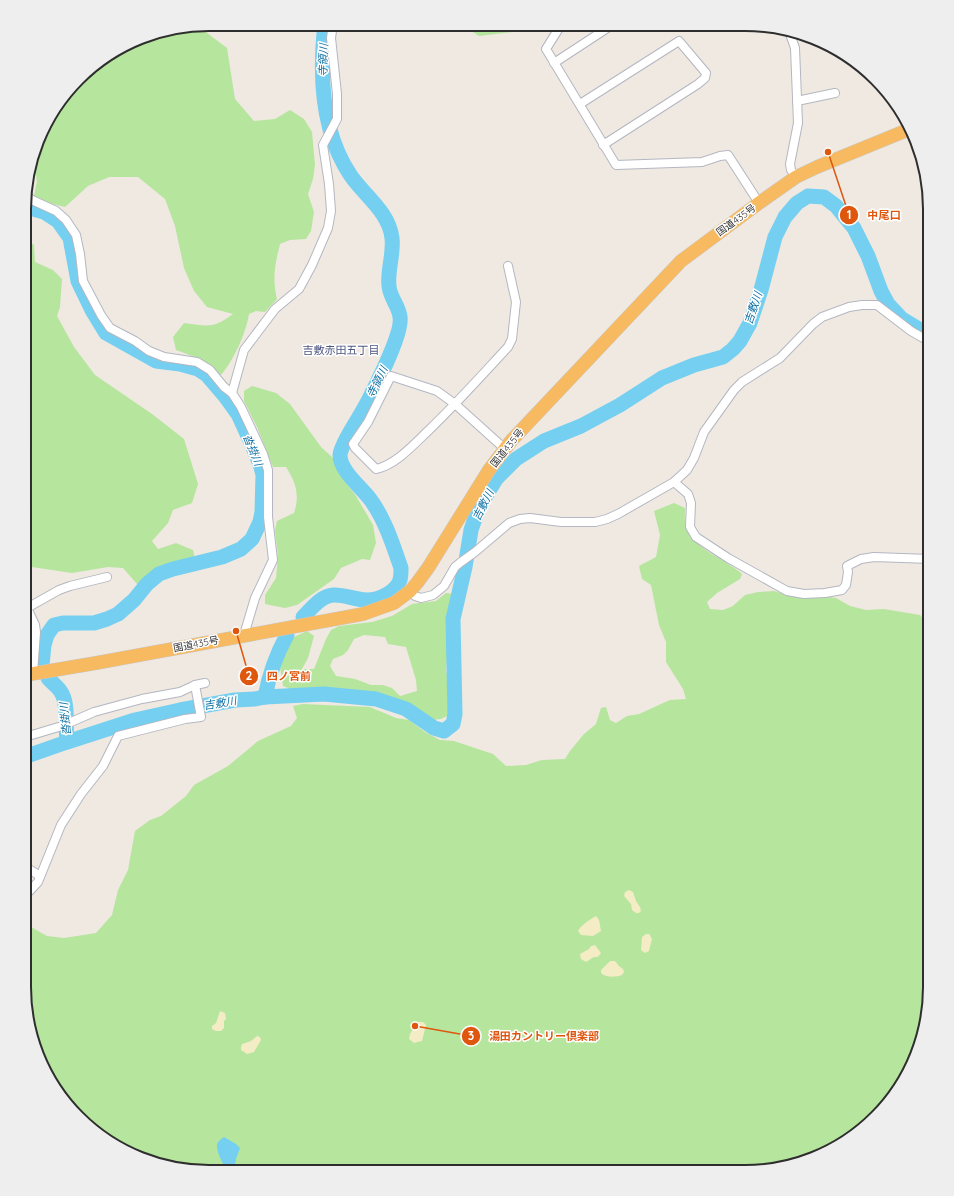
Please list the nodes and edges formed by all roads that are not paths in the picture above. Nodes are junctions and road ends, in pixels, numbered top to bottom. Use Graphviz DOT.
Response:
graph roads {
  1 [pos="332,31"];
  2 [pos="557,31"];
  3 [pos="603,31"];
  4 [pos="791,37"];
  5 [pos="554,63"];
  6 [pos="835,93"];
  7 [pos="797,102"];
  8 [pos="580,104"];
  9 [pos="905,131"];
  10 [pos="603,145"];
  11 [pos="796,177"];
  12 [pos="31,199"];
  13 [pos="759,203"];
  14 [pos="508,266"];
  15 [pos="923,338"];
  16 [pos="232,393"];
  17 [pos="455,404"];
  18 [pos="505,449"];
  19 [pos="674,482"];
  20 [pos="923,559"];
  21 [pos="107,577"];
  22 [pos="410,591"];
  23 [pos="31,604"];
  24 [pos="31,617"];
  25 [pos="244,635"];
  26 [pos="31,662"];
  27 [pos="31,674"];
  28 [pos="205,683"];
  29 [pos="196,689"];
  30 [pos="31,735"];
  31 [pos="31,870"];
  32 [pos="40,876"];
  33 [pos="31,890"];
  1 -- 16 [label="street"];
  2 -- 5 [label="street"];
  3 -- 5 [label="street"];
  4 -- 7 [label="street"];
  5 -- 8 [label="street"];
  6 -- 7 [label="street"];
  7 -- 11 [label="street"];
  8 -- 10 [label="street"];
  8 -- 10 [label="street"];
  9 -- 11 [label="highway, 国道435号"];
  10 -- 13 [label="street"];
  11 -- 13 [label="highway, 国道435号"];
  12 -- 16 [label="street"];
  13 -- 18 [label="highway, 国道435号"];
  14 -- 17 [label="street"];
  15 -- 19 [label="street"];
  16 -- 25 [label="street"];
  17 -- 17 [label="street"];
  17 -- 18 [label="street"];
  18 -- 22 [label="highway, 国道435号"];
  19 -- 20 [label="street"];
  19 -- 22 [label="street"];
  21 -- 23 [label="street"];
  22 -- 25 [label="highway, 国道435号"];
  24 -- 26 [label="street"];
  25 -- 27 [label="highway, 国道435号"];
  28 -- 29 [label="street"];
  29 -- 30 [label="street"];
  29 -- 32 [label="street"];
  31 -- 32 [label="street"];
  32 -- 33 [label="street"];
}
